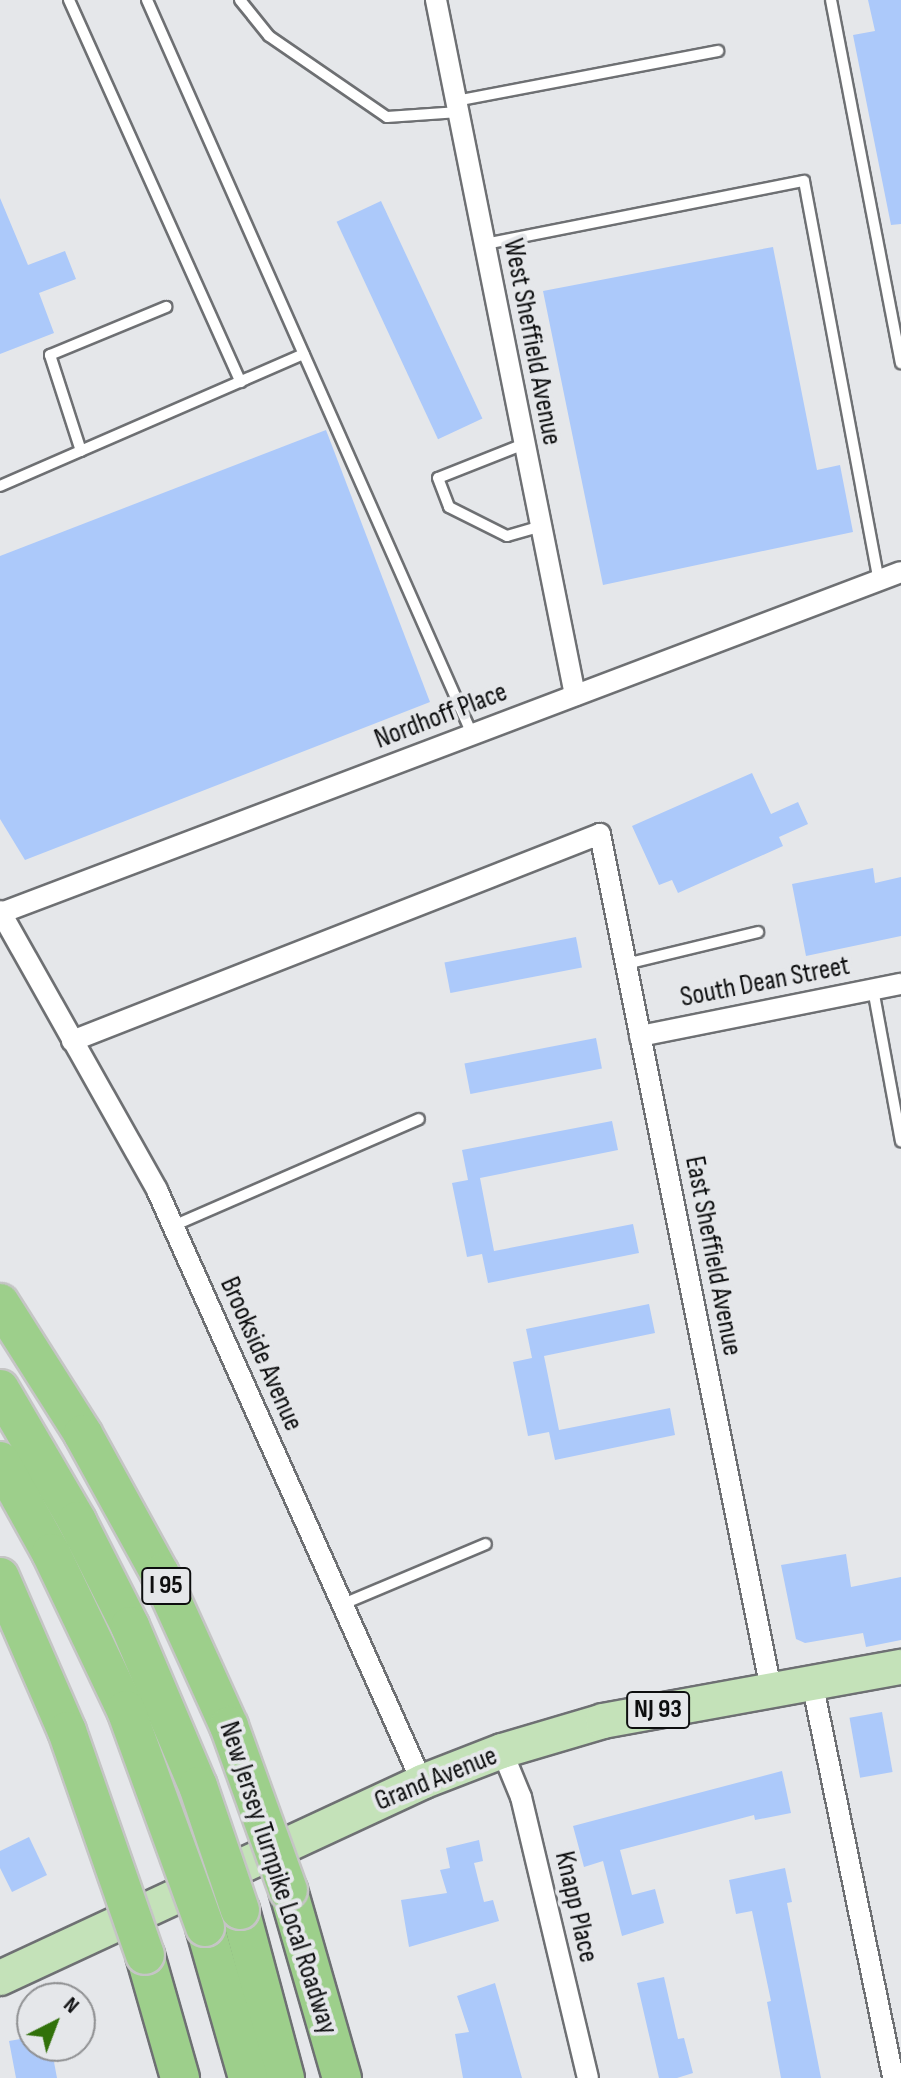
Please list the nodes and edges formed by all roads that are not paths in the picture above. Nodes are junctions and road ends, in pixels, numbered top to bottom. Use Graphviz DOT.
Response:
graph roads {
  1 [pos="69,0"];
  2 [pos="147,0"];
  3 [pos="240,0"];
  4 [pos="436,0"];
  5 [pos="831,0"];
  6 [pos="718,51"];
  7 [pos="457,107"];
  8 [pos="485,244"];
  9 [pos="166,307"];
  10 [pos="304,354"];
  11 [pos="901,363"];
  12 [pos="241,382"];
  13 [pos="524,444"];
  14 [pos="81,451"];
  15 [pos="0,486"];
  16 [pos="539,527"];
  17 [pos="901,572"];
  18 [pos="879,581"];
  19 [pos="575,695"];
  20 [pos="472,734"];
  21 [pos="0,912"];
  22 [pos="758,932"];
  23 [pos="626,964"];
  24 [pos="901,984"];
  25 [pos="873,989"];
  26 [pos="640,1036"];
  27 [pos="72,1041"];
  28 [pos="419,1119"];
  29 [pos="901,1141"];
  30 [pos="173,1226"];
  31 [pos="0,1303"];
  32 [pos="0,1389"];
  33 [pos="0,1461"];
  34 [pos="486,1544"];
  35 [pos="0,1577"];
  36 [pos="341,1605"];
  37 [pos="901,1667"];
  38 [pos="812,1682"];
  39 [pos="771,1689"];
  40 [pos="502,1751"];
  41 [pos="422,1782"];
  42 [pos="0,1978"];
  43 [pos="180,2078"];
  44 [pos="248,2078"];
  45 [pos="285,2078"];
  46 [pos="342,2078"];
  47 [pos="588,2078"];
  48 [pos="893,2078"];
  1 -- 12 [label="lane"];
  2 -- 10 [label="lane"];
  3 -- 7 [label="lane"];
  4 -- 7 [label="street, West Sheffield Avenue"];
  5 -- 11 [label="lane"];
  6 -- 7 [label="lane"];
  7 -- 8 [label="street, West Sheffield Avenue"];
  8 -- 13 [label="street, West Sheffield Avenue"];
  8 -- 18 [label="lane"];
  9 -- 14 [label="lane"];
  10 -- 12 [label="lane"];
  10 -- 20 [label="lane"];
  12 -- 14 [label="lane"];
  13 -- 16 [label="street, West Sheffield Avenue"];
  13 -- 16 [label="lane"];
  14 -- 15 [label="lane"];
  16 -- 19 [label="street, West Sheffield Avenue"];
  17 -- 18 [label="street, Nordhoff Place"];
  18 -- 19 [label="street, Nordhoff Place"];
  19 -- 20 [label="street, Nordhoff Place"];
  20 -- 21 [label="street, Nordhoff Place"];
  21 -- 27 [label="street, Brookside Avenue"];
  22 -- 23 [label="lane"];
  23 -- 26 [label="street, East Sheffield Avenue"];
  23 -- 27 [label="street, East Sheffield Avenue"];
  24 -- 25 [label="street, South Dean Street"];
  25 -- 26 [label="street, South Dean Street"];
  25 -- 29 [label="lane"];
  26 -- 39 [label="street, East Sheffield Avenue"];
  27 -- 30 [label="street, Brookside Avenue"];
  28 -- 30 [label="lane"];
  30 -- 36 [label="street, Brookside Avenue"];
  31 -- 46 [label="highway, New Jersey Turnpike Local Roadway / I 95, bridge"];
  32 -- 45 [label="highway, I 95, bridge"];
  33 -- 44 [label="highway, bridge"];
  34 -- 36 [label="lane"];
  35 -- 43 [label="highway, bridge"];
  36 -- 41 [label="street, Brookside Avenue"];
  37 -- 38 [label="main road, Grand Avenue / NJ 93"];
  38 -- 39 [label="main road, Grand Avenue / NJ 93"];
  38 -- 48 [label="street"];
  39 -- 40 [label="main road, Grand Avenue / NJ 93"];
  40 -- 41 [label="main road, Grand Avenue / NJ 93"];
  40 -- 47 [label="street, Knapp Place"];
  41 -- 42 [label="main road, Grand Avenue / NJ 93"];
}
